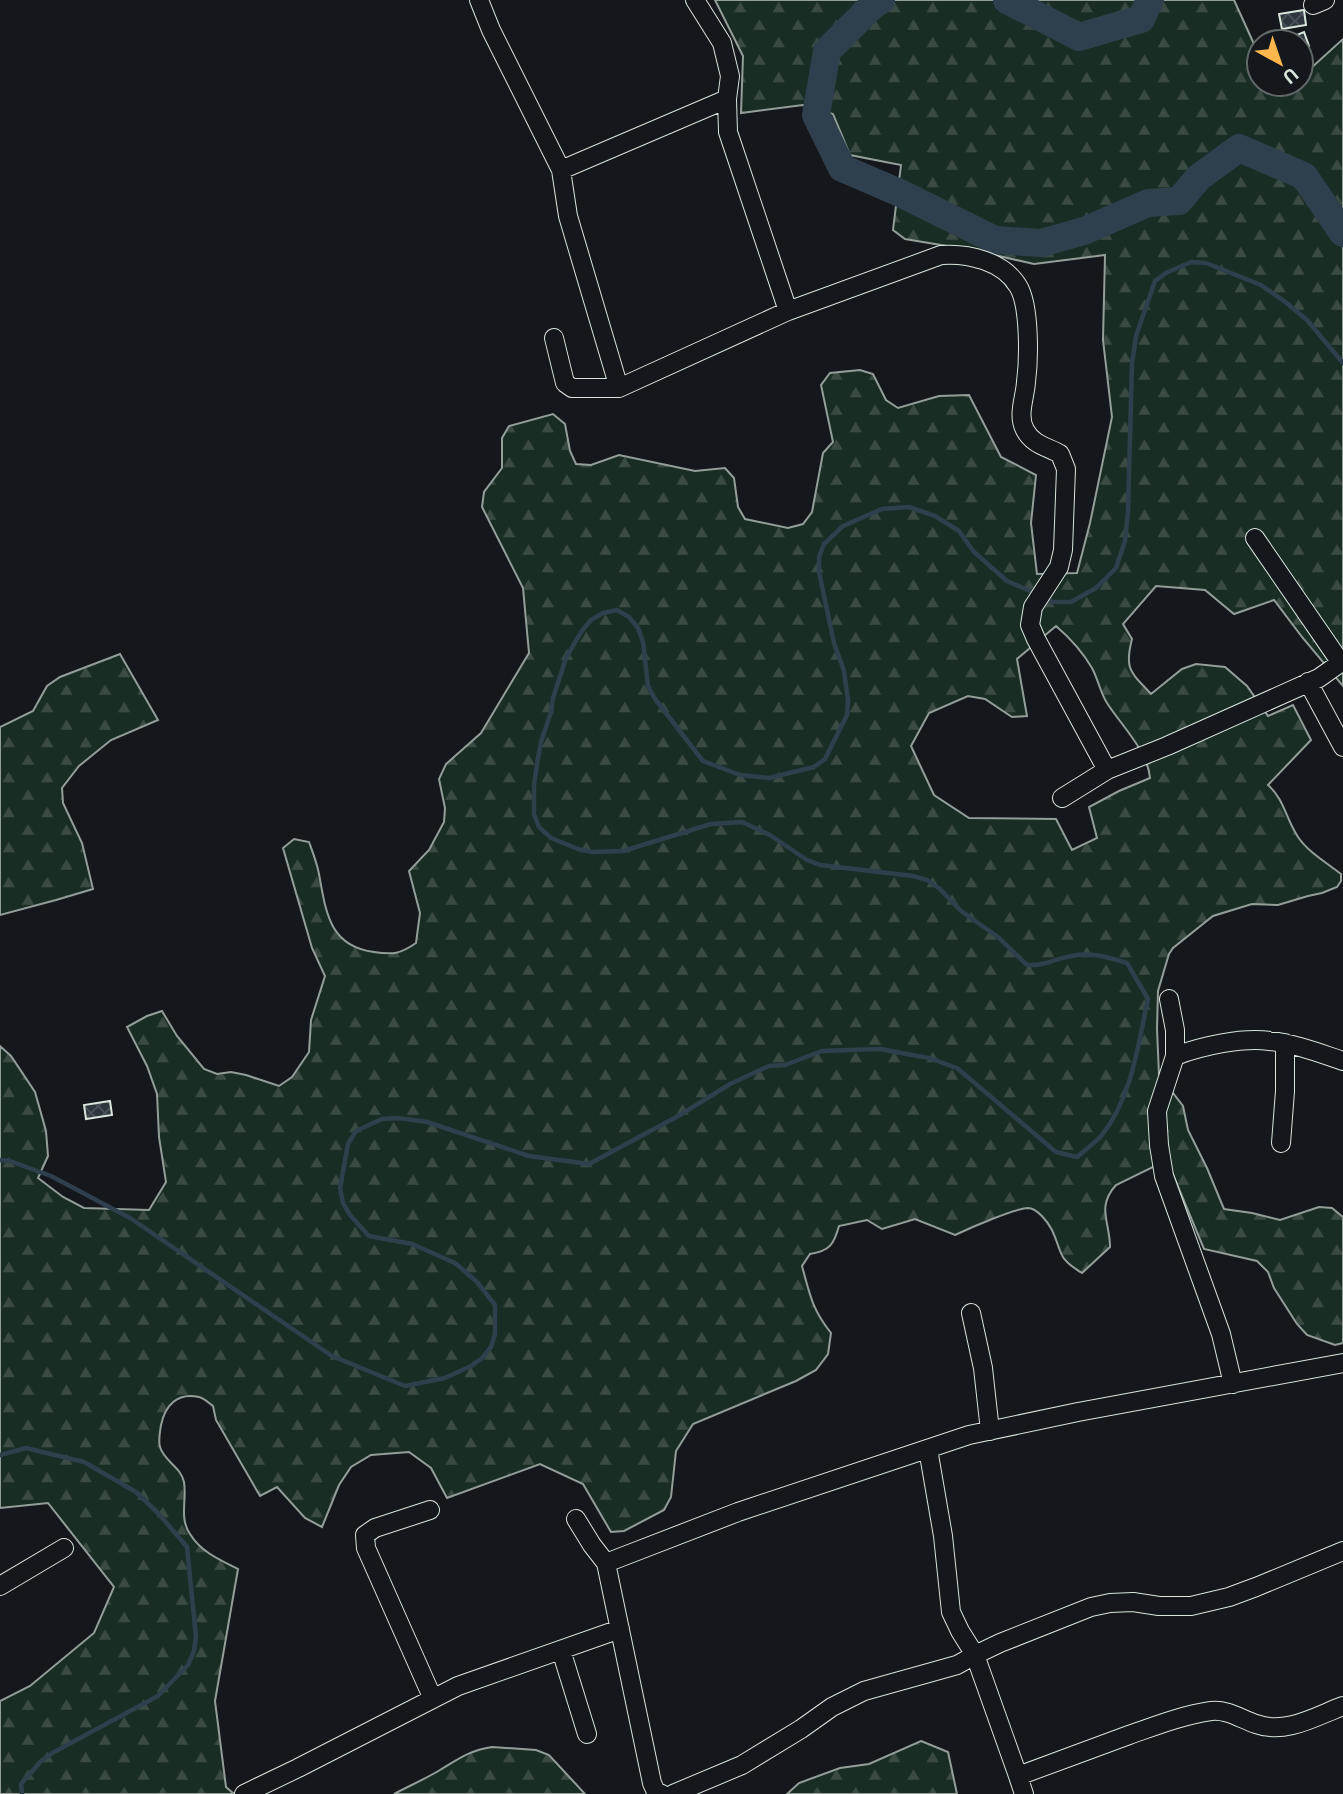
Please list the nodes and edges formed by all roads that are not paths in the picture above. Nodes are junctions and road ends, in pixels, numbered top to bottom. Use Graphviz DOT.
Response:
graph roads {
  1 [pos="478,0"];
  2 [pos="695,0"];
  3 [pos="727,99"];
  4 [pos="561,170"];
  5 [pos="788,311"];
  6 [pos="554,338"];
  7 [pos="619,388"];
  8 [pos="1255,538"];
  9 [pos="1342,662"];
  10 [pos="1308,682"];
  11 [pos="1343,747"];
  12 [pos="1107,770"];
  13 [pos="1062,798"];
  14 [pos="1169,999"];
  15 [pos="1285,1043"];
  16 [pos="1175,1056"];
  17 [pos="1343,1061"];
  18 [pos="1281,1143"];
  19 [pos="971,1313"];
  20 [pos="1343,1363"];
  21 [pos="1233,1384"];
  22 [pos="990,1431"];
  23 [pos="928,1449"];
  24 [pos="430,1510"];
  25 [pos="576,1519"];
  26 [pos="64,1548"];
  27 [pos="1343,1551"];
  28 [pos="606,1563"];
  29 [pos="0,1586"];
  30 [pos="620,1629"];
  31 [pos="561,1650"];
  32 [pos="975,1655"];
  33 [pos="433,1699"];
  34 [pos="1343,1706"];
  35 [pos="587,1734"];
  36 [pos="1018,1776"];
  37 [pos="244,1794"];
  38 [pos="662,1794"];
  39 [pos="673,1794"];
  40 [pos="1024,1794"];
  1 -- 4 [label="street"];
  2 -- 3 [label="street"];
  3 -- 4 [label="street"];
  3 -- 5 [label="street"];
  4 -- 7 [label="street"];
  5 -- 7 [label="street"];
  5 -- 12 [label="street"];
  6 -- 7 [label="street"];
  8 -- 9 [label="street"];
  9 -- 10 [label="street"];
  10 -- 11 [label="street"];
  10 -- 12 [label="street"];
  12 -- 13 [label="street"];
  14 -- 16 [label="street"];
  15 -- 16 [label="street"];
  15 -- 17 [label="street"];
  15 -- 18 [label="street"];
  16 -- 21 [label="street"];
  19 -- 22 [label="street"];
  20 -- 21 [label="street"];
  21 -- 22 [label="street"];
  22 -- 23 [label="street"];
  23 -- 28 [label="street"];
  23 -- 32 [label="street"];
  24 -- 33 [label="street"];
  25 -- 28 [label="street"];
  26 -- 29 [label="street"];
  27 -- 32 [label="street"];
  28 -- 30 [label="street"];
  30 -- 31 [label="street"];
  30 -- 38 [label="street"];
  31 -- 33 [label="street"];
  31 -- 35 [label="street"];
  32 -- 36 [label="street"];
  32 -- 39 [label="street"];
  33 -- 37 [label="street"];
  34 -- 36 [label="street"];
  36 -- 40 [label="street"];
}
